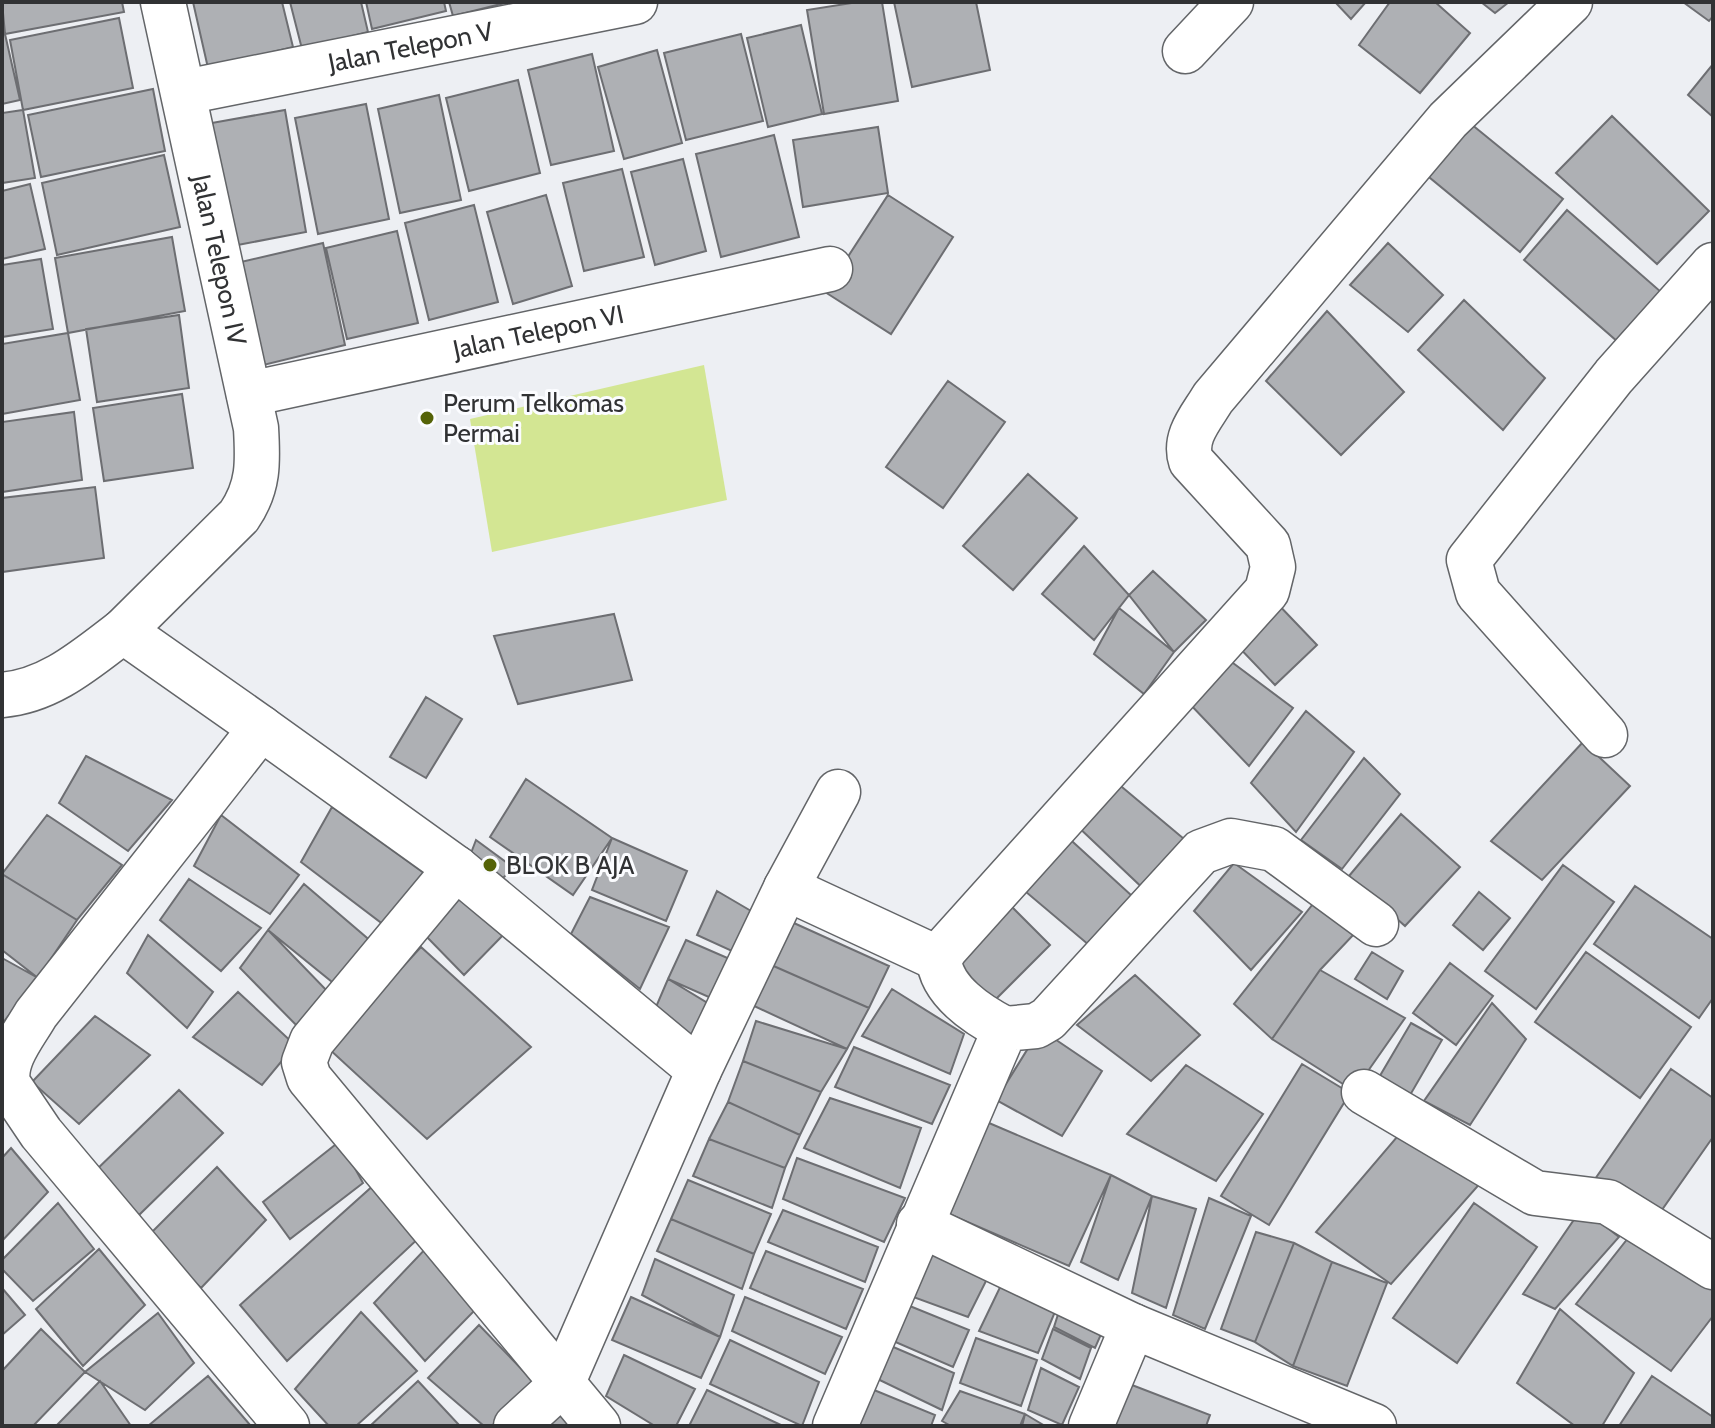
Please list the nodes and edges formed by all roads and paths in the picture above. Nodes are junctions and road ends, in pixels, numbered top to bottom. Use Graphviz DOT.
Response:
graph roads {
  1 [pos="163,2"];
  2 [pos="635,2"];
  3 [pos="1231,2"];
  4 [pos="1570,2"];
  5 [pos="1185,51"];
  6 [pos="185,92"];
  7 [pos="1713,265"];
  8 [pos="830,269"];
  9 [pos="249,394"];
  10 [pos="123,631"];
  11 [pos="2,695"];
  12 [pos="261,728"];
  13 [pos="1605,735"];
  14 [pos="838,792"];
  15 [pos="456,868"];
  16 [pos="786,888"];
  17 [pos="1376,924"];
  18 [pos="939,959"];
  19 [pos="1005,1029"];
  20 [pos="699,1070"];
  21 [pos="1364,1092"];
  22 [pos="919,1224"];
  23 [pos="1713,1267"];
  24 [pos="1133,1326"];
  25 [pos="562,1384"];
  26 [pos="287,1426"];
  27 [pos="516,1426"];
  28 [pos="598,1426"];
  29 [pos="835,1426"];
  30 [pos="1091,1426"];
  31 [pos="1374,1426"];
  1 -- 6 [label="street, Jalan Telepon IV"];
  2 -- 6 [label="street, Jalan Telepon V"];
  3 -- 5 [label="street"];
  4 -- 18 [label="street"];
  6 -- 9 [label="street, Jalan Telepon IV"];
  7 -- 13 [label="street"];
  8 -- 9 [label="street, Jalan Telepon VI"];
  9 -- 10 [label="street, Jalan Telepon IV"];
  10 -- 11 [label="street"];
  10 -- 12 [label="street"];
  12 -- 15 [label="street"];
  12 -- 26 [label="street"];
  14 -- 16 [label="street"];
  15 -- 20 [label="street"];
  15 -- 25 [label="street"];
  16 -- 18 [label="street"];
  16 -- 20 [label="street"];
  17 -- 19 [label="street"];
  18 -- 19 [label="street"];
  19 -- 22 [label="street"];
  20 -- 25 [label="street"];
  21 -- 23 [label="street"];
  22 -- 24 [label="street"];
  22 -- 29 [label="street"];
  24 -- 30 [label="street"];
  24 -- 31 [label="street"];
  25 -- 27 [label="street"];
  25 -- 28 [label="street"];
}
